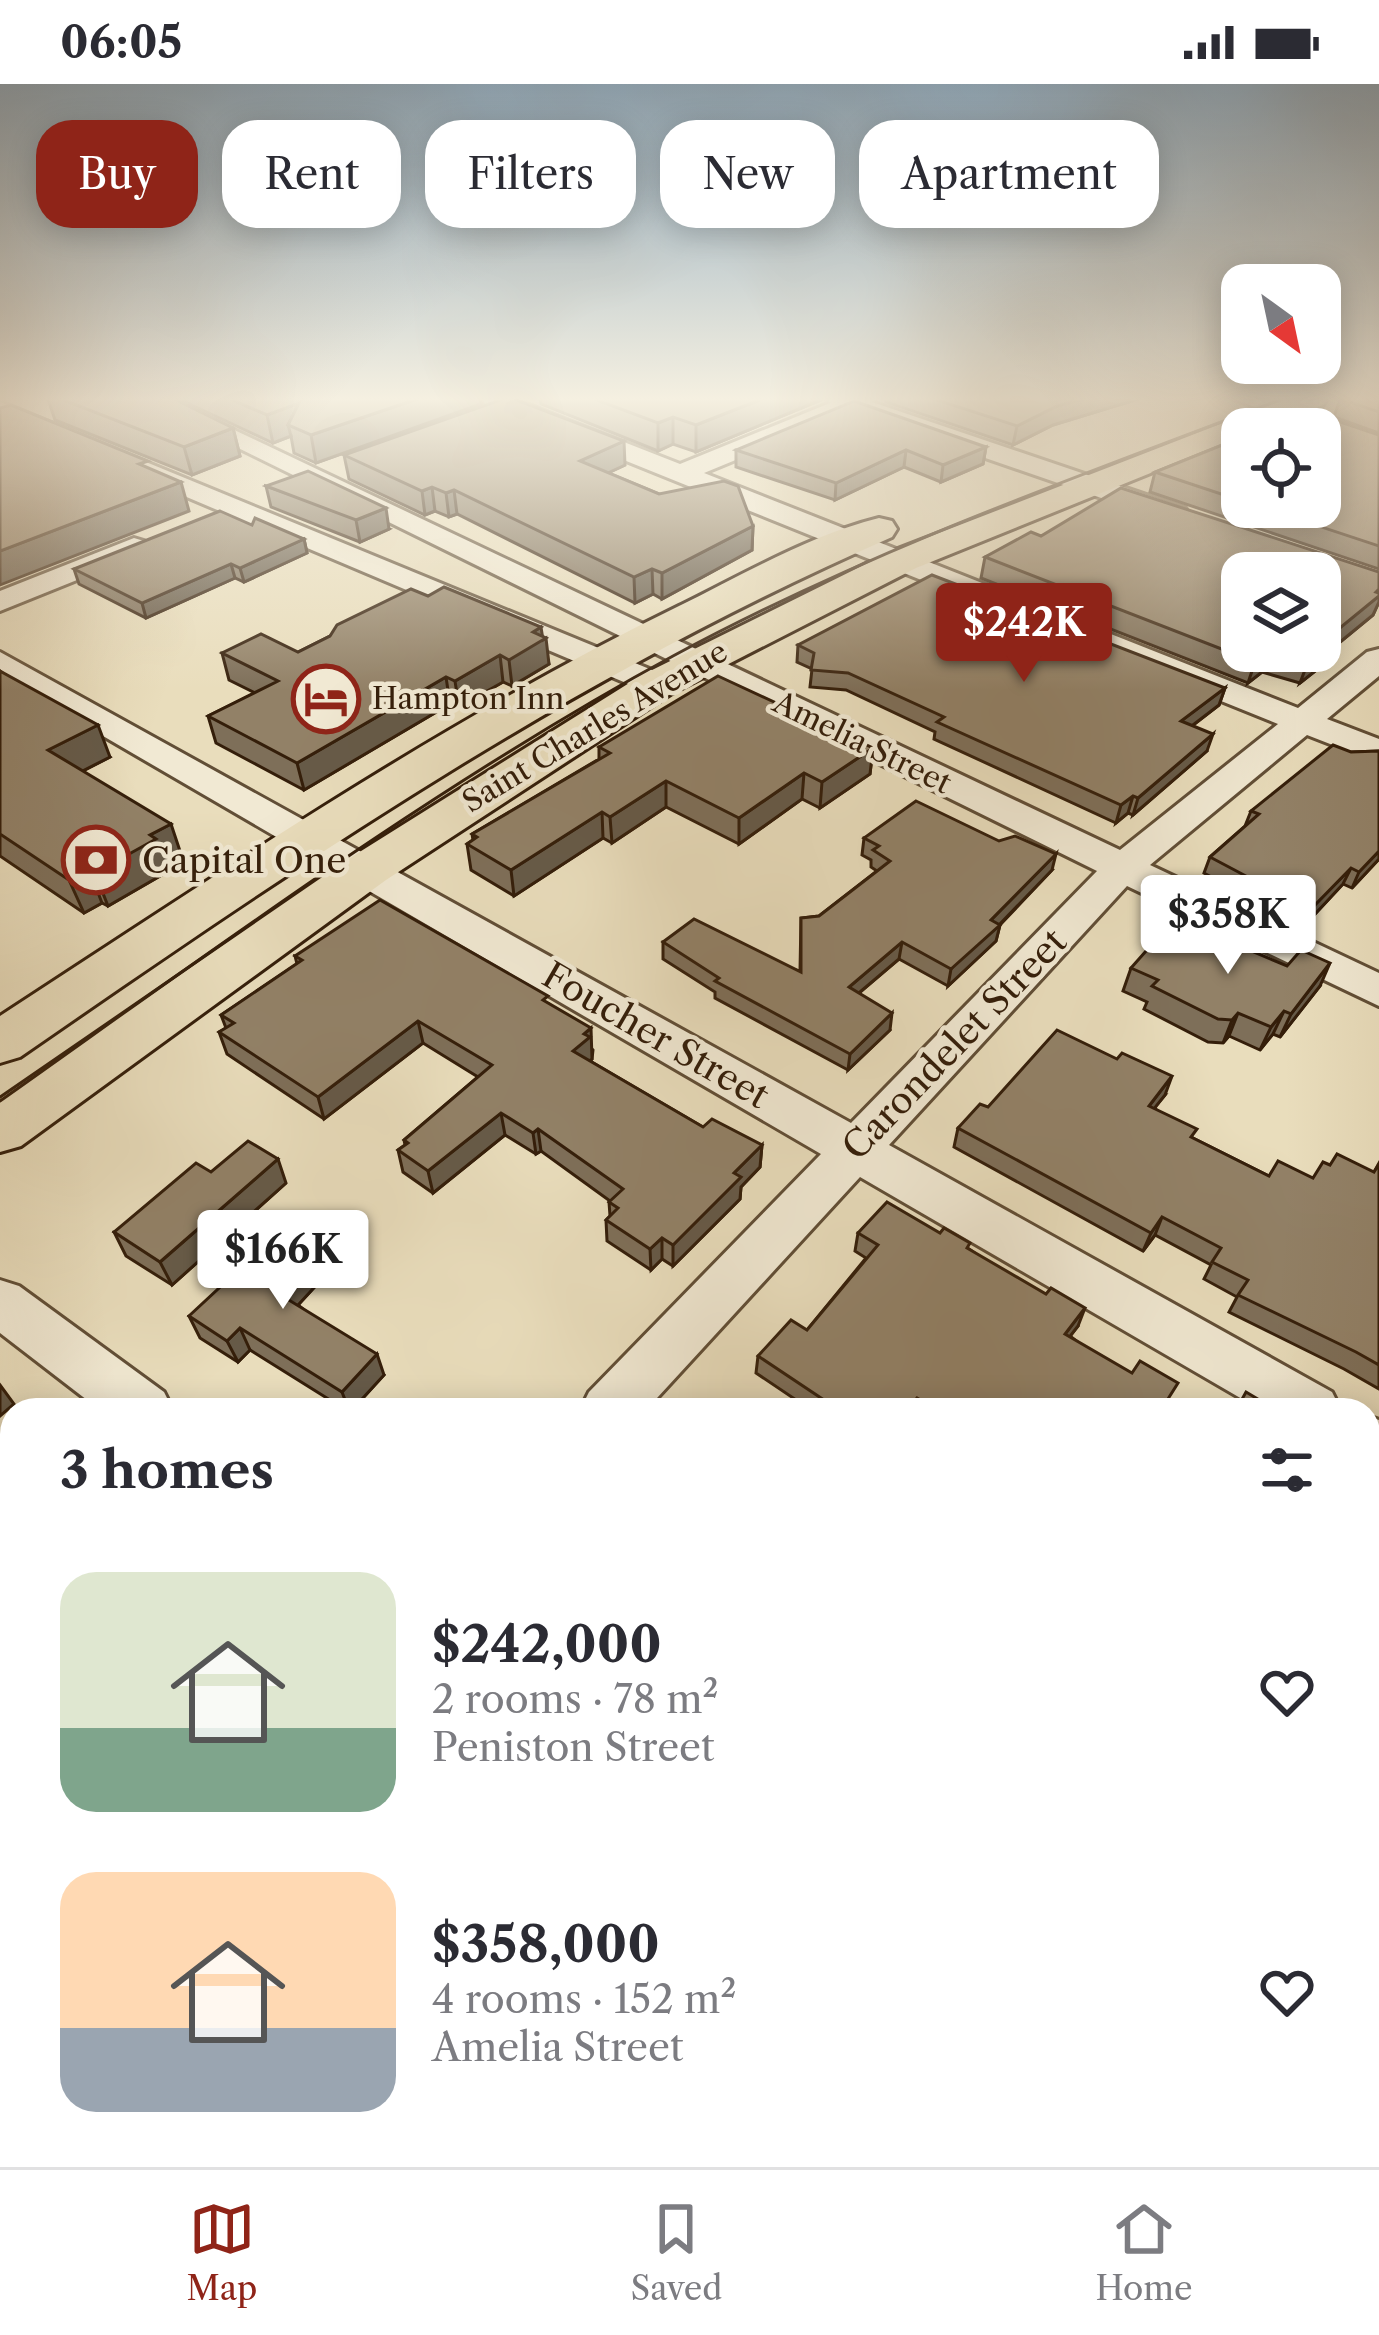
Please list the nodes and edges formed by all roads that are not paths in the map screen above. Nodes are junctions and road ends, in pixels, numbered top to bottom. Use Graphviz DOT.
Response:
graph roads {
  1 [pos="207,496"];
  2 [pos="261,496"];
  3 [pos="356,496"];
  4 [pos="744,496"];
  5 [pos="1057,496"];
  6 [pos="1122,496"];
  7 [pos="233,507"];
  8 [pos="913,515"];
  9 [pos="193,523"];
  10 [pos="1206,525"];
  11 [pos="855,539"];
  12 [pos="153,540"];
  13 [pos="903,560"];
  14 [pos="0,602"];
  15 [pos="648,637"];
  16 [pos="1379,658"];
  17 [pos="602,661"];
  18 [pos="0,662"];
  19 [pos="676,673"];
  20 [pos="1299,719"];
  21 [pos="1379,752"];
  22 [pos="307,838"];
  23 [pos="1122,868"];
  24 [pos="368,869"];
  25 [pos="1379,991"];
  26 [pos="0,1043"];
  27 [pos="0,1130"];
  28 [pos="854,1149"];
  29 [pos="0,1302"];
  30 [pos="127,1398"];
  31 [pos="620,1398"];
  32 [pos="1291,1398"];
  1 -- 7 [label="street"];
  2 -- 7 [label="street"];
  3 -- 15 [label="street, Amelia Street"];
  4 -- 11 [label="street"];
  5 -- 13 [label="main road, Saint Charles Avenue"];
  6 -- 10 [label="street"];
  7 -- 9 [label="street"];
  7 -- 17 [label="street"];
  8 -- 11 [label="main road, Saint Charles Avenue"];
  11 -- 13 [label="street"];
  11 -- 15 [label="main road, Saint Charles Avenue"];
  12 -- 14 [label="street"];
  13 -- 19 [label="main road, Saint Charles Avenue"];
  13 -- 20 [label="street"];
  15 -- 17 [label="main road, Saint Charles Avenue"];
  15 -- 19 [label="street, Amelia Street"];
  16 -- 20 [label="street, Carondelet Street"];
  17 -- 19 [label="street"];
  17 -- 22 [label="main road, Saint Charles Avenue"];
  18 -- 22 [label="street, Foucher Street"];
  19 -- 23 [label="street, Amelia Street"];
  19 -- 24 [label="main road, Saint Charles Avenue"];
  20 -- 21 [label="street"];
  20 -- 23 [label="street, Carondelet Street"];
  22 -- 24 [label="street, Foucher Street"];
  22 -- 26 [label="main road, Saint Charles Avenue"];
  23 -- 25 [label="street, Amelia Street"];
  23 -- 28 [label="street, Carondelet Street"];
  24 -- 27 [label="main road, Saint Charles Avenue"];
  24 -- 28 [label="street, Foucher Street"];
  28 -- 31 [label="street, Carondelet Street"];
  28 -- 32 [label="street, Foucher Street"];
  29 -- 30 [label="street"];
}
